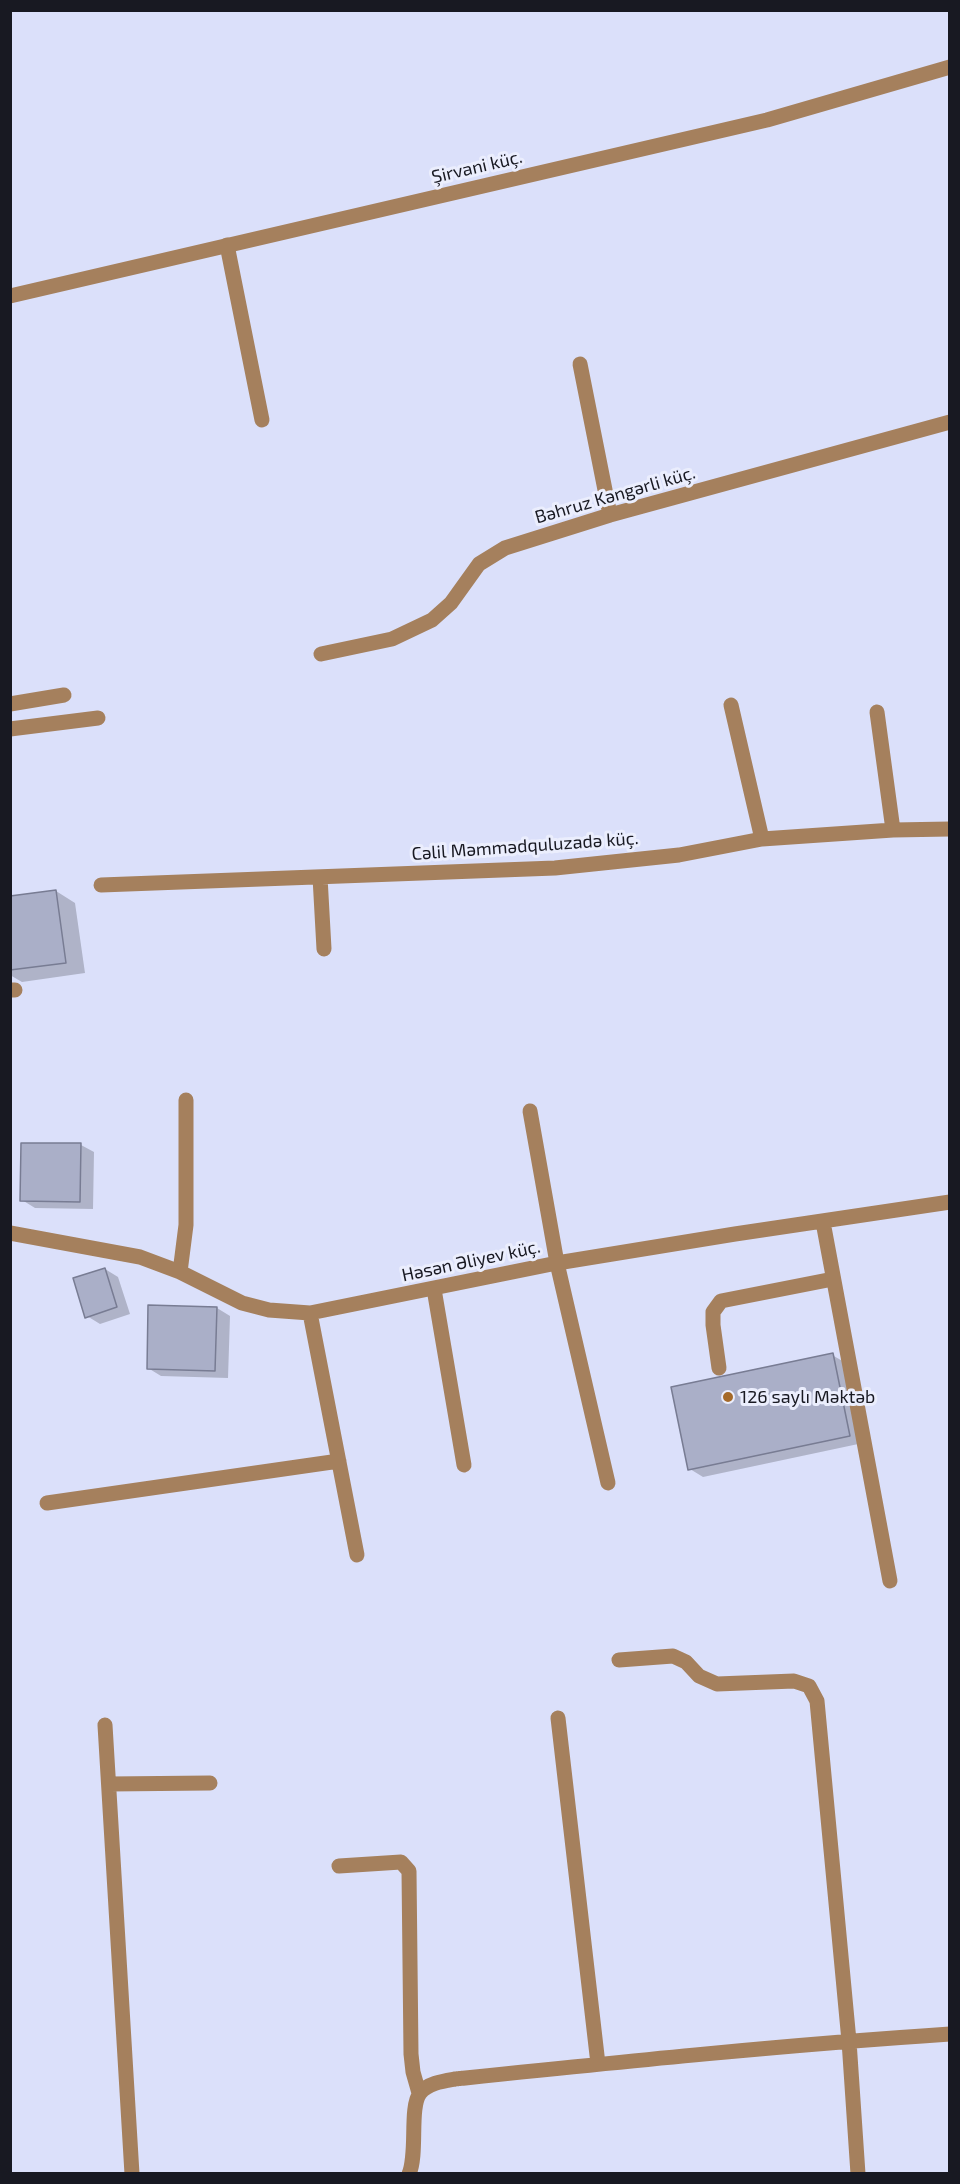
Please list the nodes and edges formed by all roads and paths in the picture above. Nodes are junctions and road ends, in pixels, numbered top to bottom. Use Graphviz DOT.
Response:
graph roads {
  1 [pos="950,67"];
  2 [pos="227,245"];
  3 [pos="10,296"];
  4 [pos="580,364"];
  5 [pos="262,420"];
  6 [pos="950,422"];
  7 [pos="610,515"];
  8 [pos="321,654"];
  9 [pos="64,695"];
  10 [pos="10,704"];
  11 [pos="731,705"];
  12 [pos="877,712"];
  13 [pos="98,718"];
  14 [pos="10,729"];
  15 [pos="950,829"];
  16 [pos="893,830"];
  17 [pos="762,839"];
  18 [pos="320,877"];
  19 [pos="101,885"];
  20 [pos="324,949"];
  21 [pos="186,1100"];
  22 [pos="530,1111"];
  23 [pos="950,1202"];
  24 [pos="823,1222"];
  25 [pos="10,1233"];
  26 [pos="557,1263"];
  27 [pos="180,1272"];
  28 [pos="833,1279"];
  29 [pos="434,1288"];
  30 [pos="310,1313"];
  31 [pos="720,1368"];
  32 [pos="339,1461"];
  33 [pos="464,1465"];
  34 [pos="608,1483"];
  35 [pos="47,1503"];
  36 [pos="357,1555"];
  37 [pos="890,1581"];
  38 [pos="619,1660"];
  39 [pos="558,1718"];
  40 [pos="105,1725"];
  41 [pos="210,1783"];
  42 [pos="109,1784"];
  43 [pos="339,1866"];
  44 [pos="950,2034"];
  45 [pos="849,2040"];
  46 [pos="598,2064"];
  47 [pos="419,2093"];
  48 [pos="132,2174"];
  49 [pos="409,2174"];
  50 [pos="858,2174"];
  1 -- 2 [label="street, Şirvani küç."];
  2 -- 3 [label="street, Şirvani küç."];
  2 -- 5 [label="street"];
  4 -- 7 [label="street"];
  6 -- 7 [label="street, Bəhruz Kəngərli küç."];
  7 -- 8 [label="street, Bəhruz Kəngərli küç."];
  9 -- 10 [label="street"];
  11 -- 17 [label="street"];
  12 -- 16 [label="street"];
  13 -- 14 [label="street"];
  15 -- 16 [label="street, Cəlil Məmmədquluzadə küç."];
  16 -- 17 [label="street, Cəlil Məmmədquluzadə küç."];
  17 -- 18 [label="street, Cəlil Məmmədquluzadə küç."];
  18 -- 19 [label="street, Cəlil Məmmədquluzadə küç."];
  18 -- 20 [label="street"];
  21 -- 27 [label="street"];
  22 -- 26 [label="street"];
  23 -- 24 [label="street, Həsən Əliyev küç."];
  24 -- 26 [label="street, Həsən Əliyev küç."];
  24 -- 28 [label="street"];
  25 -- 27 [label="street, Həsən Əliyev küç."];
  26 -- 29 [label="street, Həsən Əliyev küç."];
  26 -- 34 [label="street"];
  27 -- 30 [label="street, Həsən Əliyev küç."];
  28 -- 31 [label="street"];
  28 -- 37 [label="street"];
  29 -- 30 [label="street, Həsən Əliyev küç."];
  29 -- 33 [label="street"];
  30 -- 32 [label="street"];
  32 -- 35 [label="street"];
  32 -- 36 [label="street"];
  38 -- 45 [label="street"];
  39 -- 46 [label="street"];
  40 -- 42 [label="street"];
  41 -- 42 [label="street"];
  42 -- 48 [label="street"];
  43 -- 47 [label="street"];
  44 -- 45 [label="street"];
  45 -- 46 [label="street"];
  45 -- 50 [label="street"];
  46 -- 47 [label="street"];
  47 -- 49 [label="street"];
}
